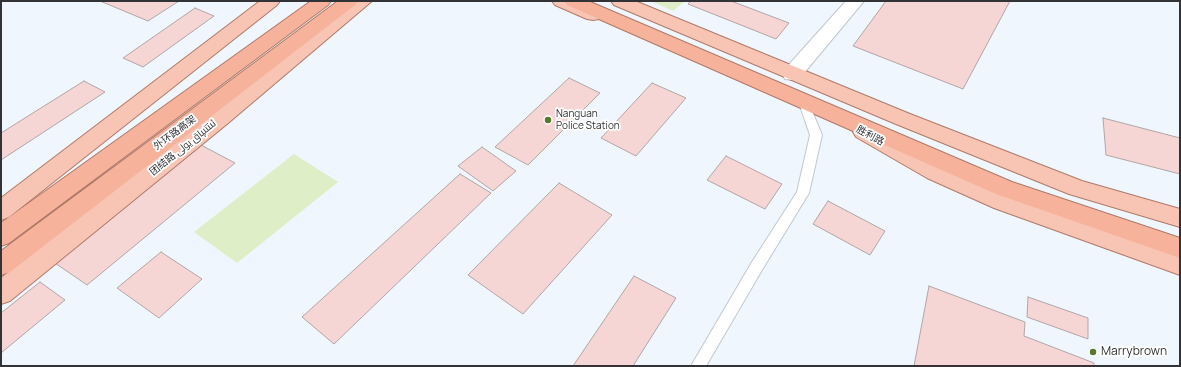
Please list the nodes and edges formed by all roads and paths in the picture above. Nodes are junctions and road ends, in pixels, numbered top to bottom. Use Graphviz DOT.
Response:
graph roads {
  1 [pos="271,1"];
  2 [pos="302,1"];
  3 [pos="363,1"];
  4 [pos="561,1"];
  5 [pos="573,1"];
  6 [pos="620,1"];
  7 [pos="855,1"];
  8 [pos="339,4"];
  9 [pos="792,74"];
  10 [pos="805,106"];
  11 [pos="176,107"];
  12 [pos="1,211"];
  13 [pos="1180,218"];
  14 [pos="1,236"];
  15 [pos="1180,248"];
  16 [pos="1,265"];
  17 [pos="1180,265"];
  18 [pos="1,293"];
  19 [pos="698,366"];
  1 -- 12 [label="main road"];
  2 -- 11 [label="highway"];
  3 -- 18 [label="main road, 团结路 ئىتتىپاق يولى"];
  4 -- 10 [label="main road, 胜利路"];
  5 -- 15 [label="highway"];
  6 -- 9 [label="main road"];
  7 -- 9 [label="street"];
  8 -- 11 [label="highway, 外环路高架"];
  8 -- 16 [label="highway, 外环路高架"];
  9 -- 13 [label="main road"];
  10 -- 17 [label="main road, 胜利路"];
  10 -- 19 [label="lane"];
  11 -- 14 [label="highway, 外环路高架"];
}
